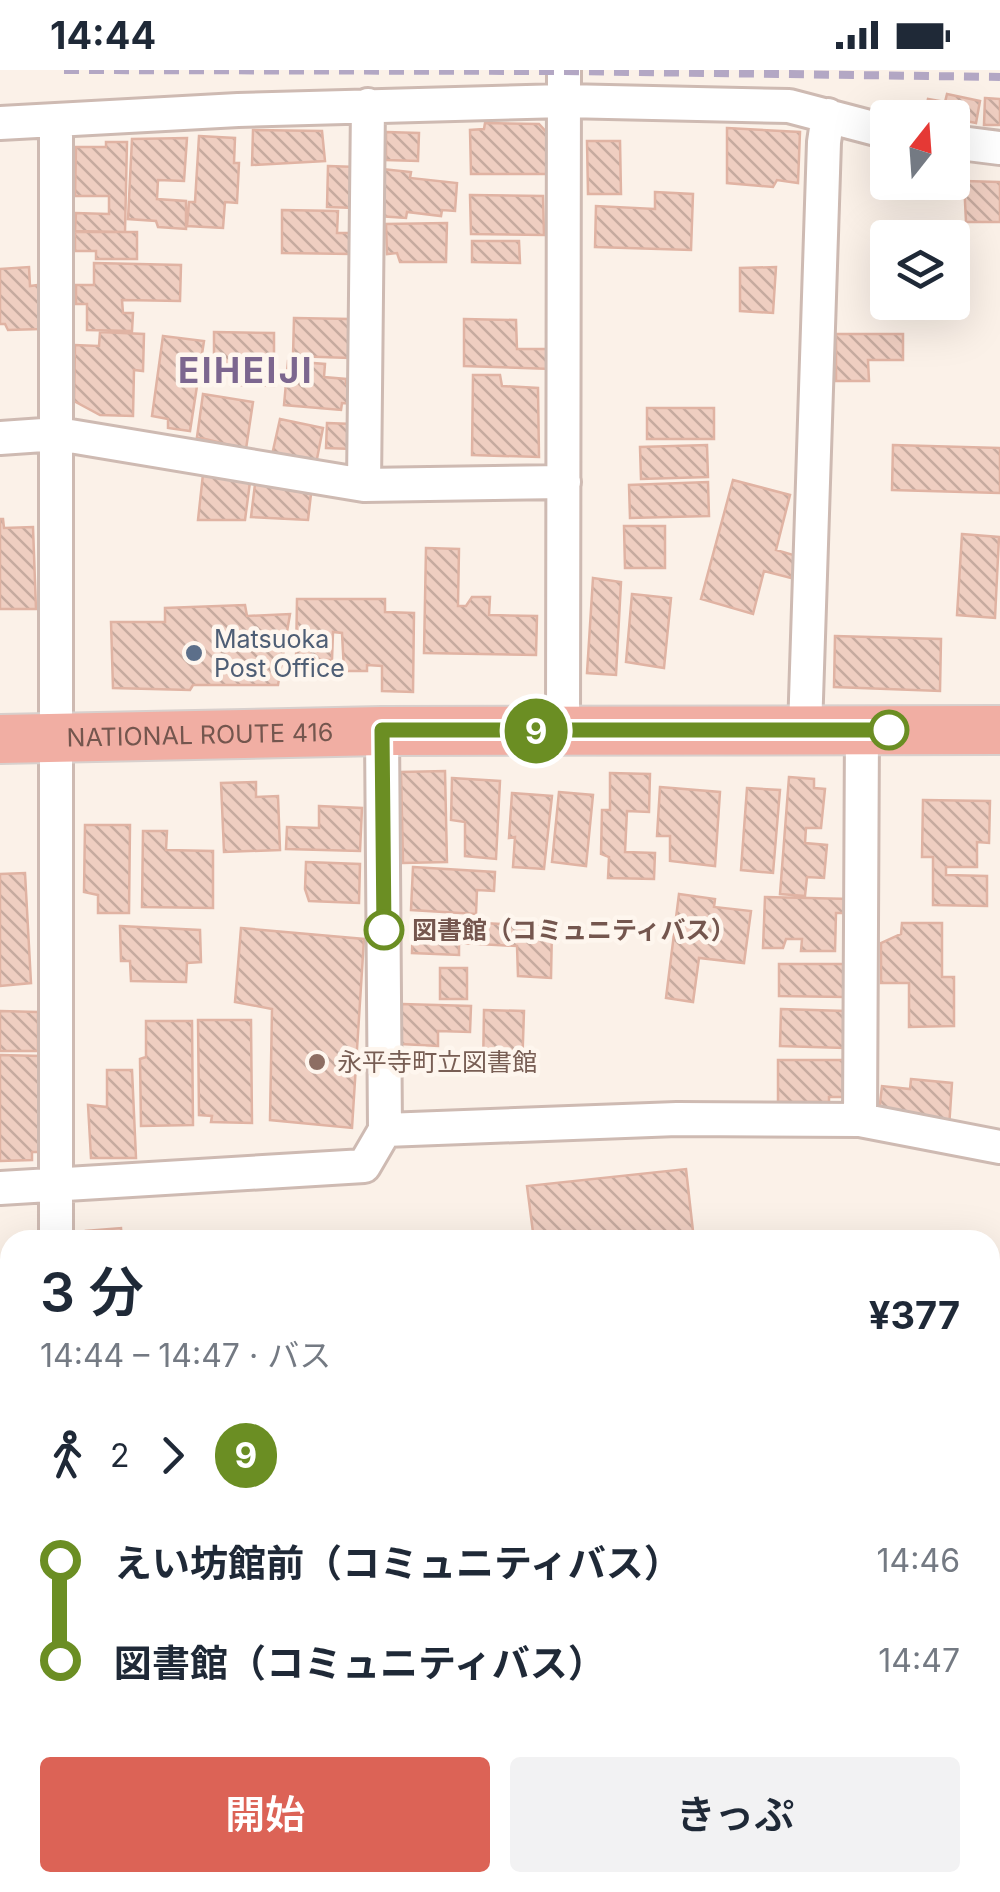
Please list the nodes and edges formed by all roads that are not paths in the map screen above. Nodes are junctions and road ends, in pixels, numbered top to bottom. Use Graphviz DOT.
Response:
graph roads {
  1 [pos="564,86"];
  2 [pos="368,105"];
  3 [pos="828,115"];
  4 [pos="56,120"];
  5 [pos="0,123"];
  6 [pos="870,127"];
  7 [pos="970,144"];
  8 [pos="1000,148"];
  9 [pos="58,434"];
  10 [pos="0,438"];
  11 [pos="564,482"];
  12 [pos="364,485"];
  13 [pos="382,730"];
  14 [pos="804,730"];
  15 [pos="862,730"];
  16 [pos="1000,730"];
  17 [pos="563,731"];
  18 [pos="57,738"];
  19 [pos="0,740"];
  20 [pos="860,1120"];
  21 [pos="385,1130"];
  22 [pos="1000,1147"];
  23 [pos="57,1184"];
  24 [pos="0,1188"];
  25 [pos="56,1230"];
  1 -- 2 [label="street"];
  1 -- 3 [label="street"];
  1 -- 11 [label="street"];
  2 -- 4 [label="street"];
  2 -- 12 [label="street"];
  3 -- 6 [label="street"];
  3 -- 14 [label="street"];
  4 -- 5 [label="street"];
  4 -- 9 [label="street"];
  7 -- 8 [label="street"];
  9 -- 10 [label="street"];
  9 -- 12 [label="street"];
  9 -- 18 [label="street"];
  11 -- 12 [label="street"];
  11 -- 17 [label="street"];
  13 -- 17 [label="highway, NATIONAL ROUTE 416"];
  13 -- 18 [label="highway, NATIONAL ROUTE 416"];
  13 -- 21 [label="street"];
  14 -- 15 [label="highway, NATIONAL ROUTE 416"];
  14 -- 17 [label="highway, NATIONAL ROUTE 416"];
  15 -- 16 [label="highway, NATIONAL ROUTE 416"];
  15 -- 20 [label="street"];
  18 -- 19 [label="highway, NATIONAL ROUTE 416"];
  18 -- 23 [label="street"];
  20 -- 21 [label="street"];
  20 -- 22 [label="street"];
  21 -- 23 [label="street"];
  23 -- 24 [label="street"];
  23 -- 25 [label="street"];
}
